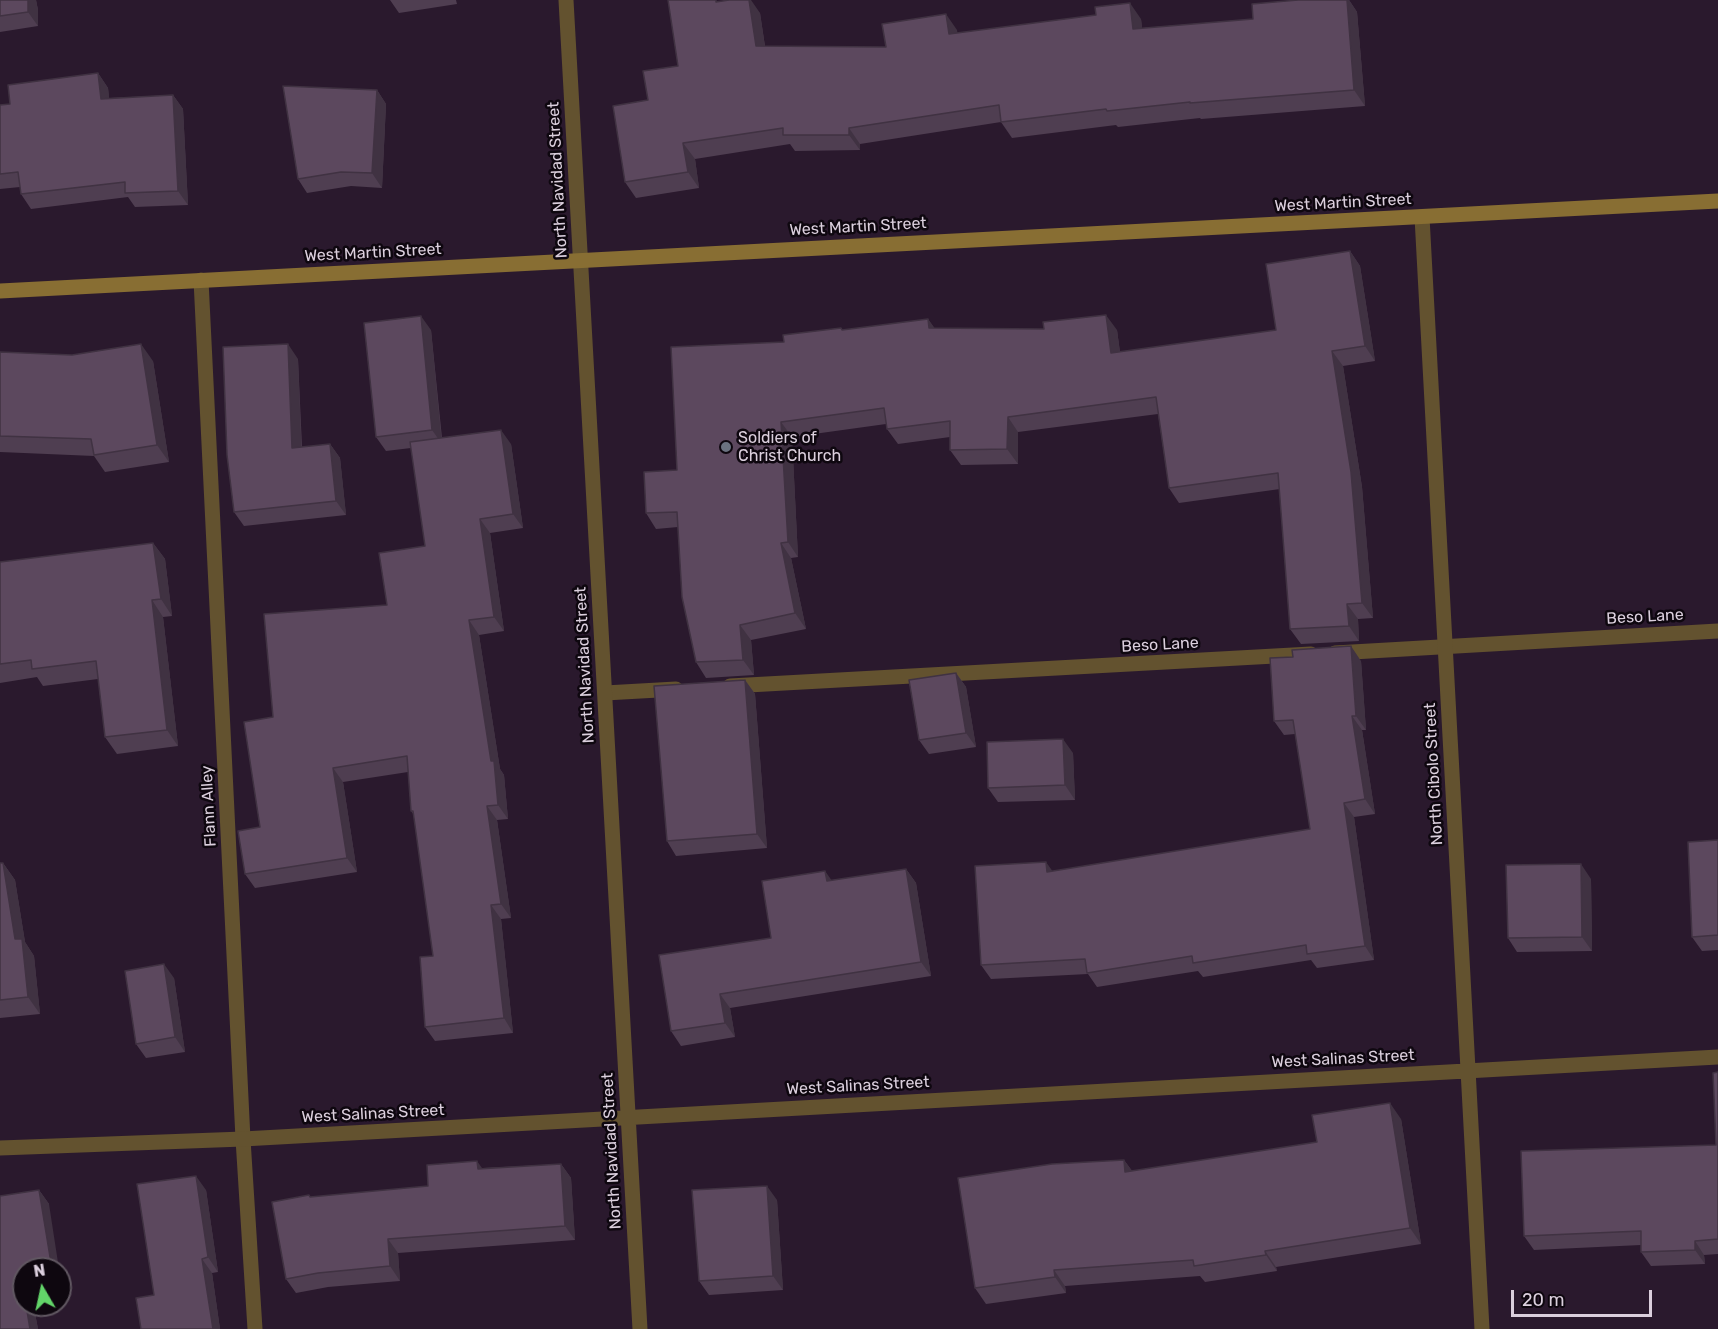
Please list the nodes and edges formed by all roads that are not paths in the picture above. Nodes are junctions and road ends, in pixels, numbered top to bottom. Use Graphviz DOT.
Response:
graph roads {
  1 [pos="566,0"];
  2 [pos="1718,201"];
  3 [pos="1422,217"];
  4 [pos="581,259"];
  5 [pos="201,280"];
  6 [pos="0,291"];
  7 [pos="1718,631"];
  8 [pos="1445,647"];
  9 [pos="711,687"];
  10 [pos="687,688"];
  11 [pos="604,693"];
  12 [pos="1718,1057"];
  13 [pos="1468,1071"];
  14 [pos="628,1117"];
  15 [pos="243,1139"];
  16 [pos="0,1148"];
  17 [pos="255,1329"];
  18 [pos="640,1329"];
  19 [pos="1482,1329"];
  1 -- 4 [label="street, North Navidad Street"];
  2 -- 3 [label="main road, West Martin Street"];
  3 -- 4 [label="main road, West Martin Street"];
  3 -- 8 [label="street, North Cibolo Street"];
  4 -- 5 [label="main road, West Martin Street"];
  4 -- 11 [label="street, North Navidad Street"];
  5 -- 6 [label="main road, West Martin Street"];
  5 -- 15 [label="street, Flann Alley"];
  7 -- 8 [label="street, Beso Lane"];
  8 -- 9 [label="street, Beso Lane"];
  8 -- 13 [label="street, North Cibolo Street"];
  10 -- 11 [label="street"];
  11 -- 14 [label="street, North Navidad Street"];
  12 -- 13 [label="street, West Salinas Street"];
  13 -- 14 [label="street, West Salinas Street"];
  13 -- 19 [label="street, North Cibolo Street"];
  14 -- 15 [label="street, West Salinas Street"];
  14 -- 18 [label="street, North Navidad Street"];
  15 -- 16 [label="street, West Salinas Street"];
  15 -- 17 [label="street, Flann Alley"];
}
